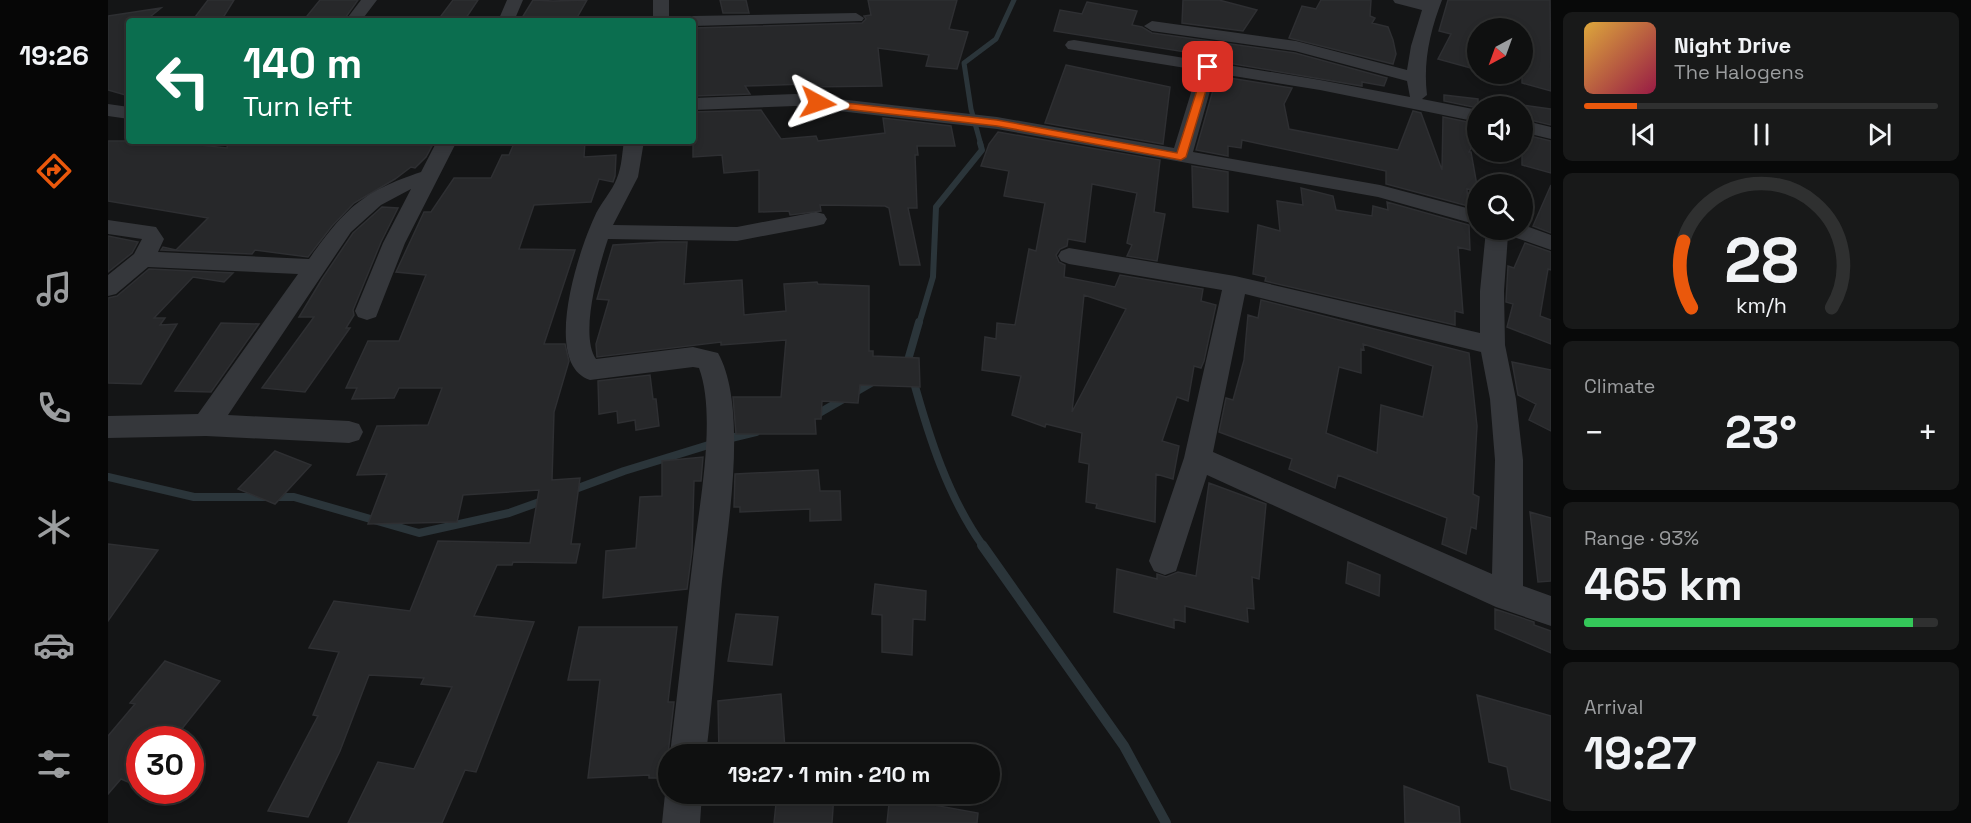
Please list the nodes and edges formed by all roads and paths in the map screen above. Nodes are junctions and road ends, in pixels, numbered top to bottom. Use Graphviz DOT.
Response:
graph roads {
  1 [pos="369,0"];
  2 [pos="515,0"];
  3 [pos="661,0"];
  4 [pos="1401,0"];
  5 [pos="1432,4"];
  6 [pos="355,18"];
  7 [pos="507,18"];
  8 [pos="661,18"];
  9 [pos="856,18"];
  10 [pos="696,21"];
  11 [pos="1152,26"];
  12 [pos="1074,45"];
  13 [pos="1208,67"];
  14 [pos="1414,77"];
  15 [pos="696,104"];
  16 [pos="1419,104"];
  17 [pos="108,110"];
  18 [pos="126,113"];
  19 [pos="1467,114"];
  20 [pos="1533,129"];
  21 [pos="1551,133"];
  22 [pos="445,144"];
  23 [pos="634,144"];
  24 [pos="1181,157"];
  25 [pos="429,176"];
  26 [pos="1467,215"];
  27 [pos="816,219"];
  28 [pos="108,227"];
  29 [pos="600,232"];
  30 [pos="1533,236"];
  31 [pos="1496,240"];
  32 [pos="1551,243"];
  33 [pos="1069,256"];
  34 [pos="143,259"];
  35 [pos="314,267"];
  36 [pos="1234,284"];
  37 [pos="108,288"];
  38 [pos="367,311"];
  39 [pos="1492,345"];
  40 [pos="206,425"];
  41 [pos="108,427"];
  42 [pos="349,432"];
  43 [pos="1198,458"];
  44 [pos="1165,561"];
  45 [pos="1507,596"];
  46 [pos="1551,610"];
  47 [pos="689,744"];
  48 [pos="683,804"];
  49 [pos="681,823"];
  1 -- 6 [label="street"];
  2 -- 7 [label="street"];
  3 -- 8 [label="street"];
  4 -- 5 [label="street"];
  5 -- 14 [label="street"];
  9 -- 10 [label="street"];
  11 -- 14 [label="street"];
  12 -- 13 [label="street"];
  13 -- 16 [label="street"];
  13 -- 24 [label="street"];
  14 -- 16 [label="street"];
  15 -- 24 [label="street"];
  16 -- 19 [label="street"];
  17 -- 18 [label="street"];
  20 -- 21 [label="street"];
  22 -- 25 [label="street"];
  23 -- 29 [label="street"];
  24 -- 26 [label="street"];
  25 -- 35 [label="street"];
  25 -- 38 [label="street"];
  27 -- 29 [label="street"];
  28 -- 34 [label="street"];
  29 -- 47 [label="street"];
  30 -- 32 [label="street"];
  31 -- 39 [label="street"];
  33 -- 36 [label="street"];
  34 -- 35 [label="street"];
  34 -- 37 [label="street"];
  35 -- 40 [label="street"];
  36 -- 39 [label="street"];
  36 -- 43 [label="street"];
  39 -- 45 [label="street"];
  40 -- 41 [label="street"];
  40 -- 42 [label="street"];
  43 -- 44 [label="street"];
  43 -- 45 [label="street"];
  45 -- 46 [label="street"];
  48 -- 49 [label="street"];
}
